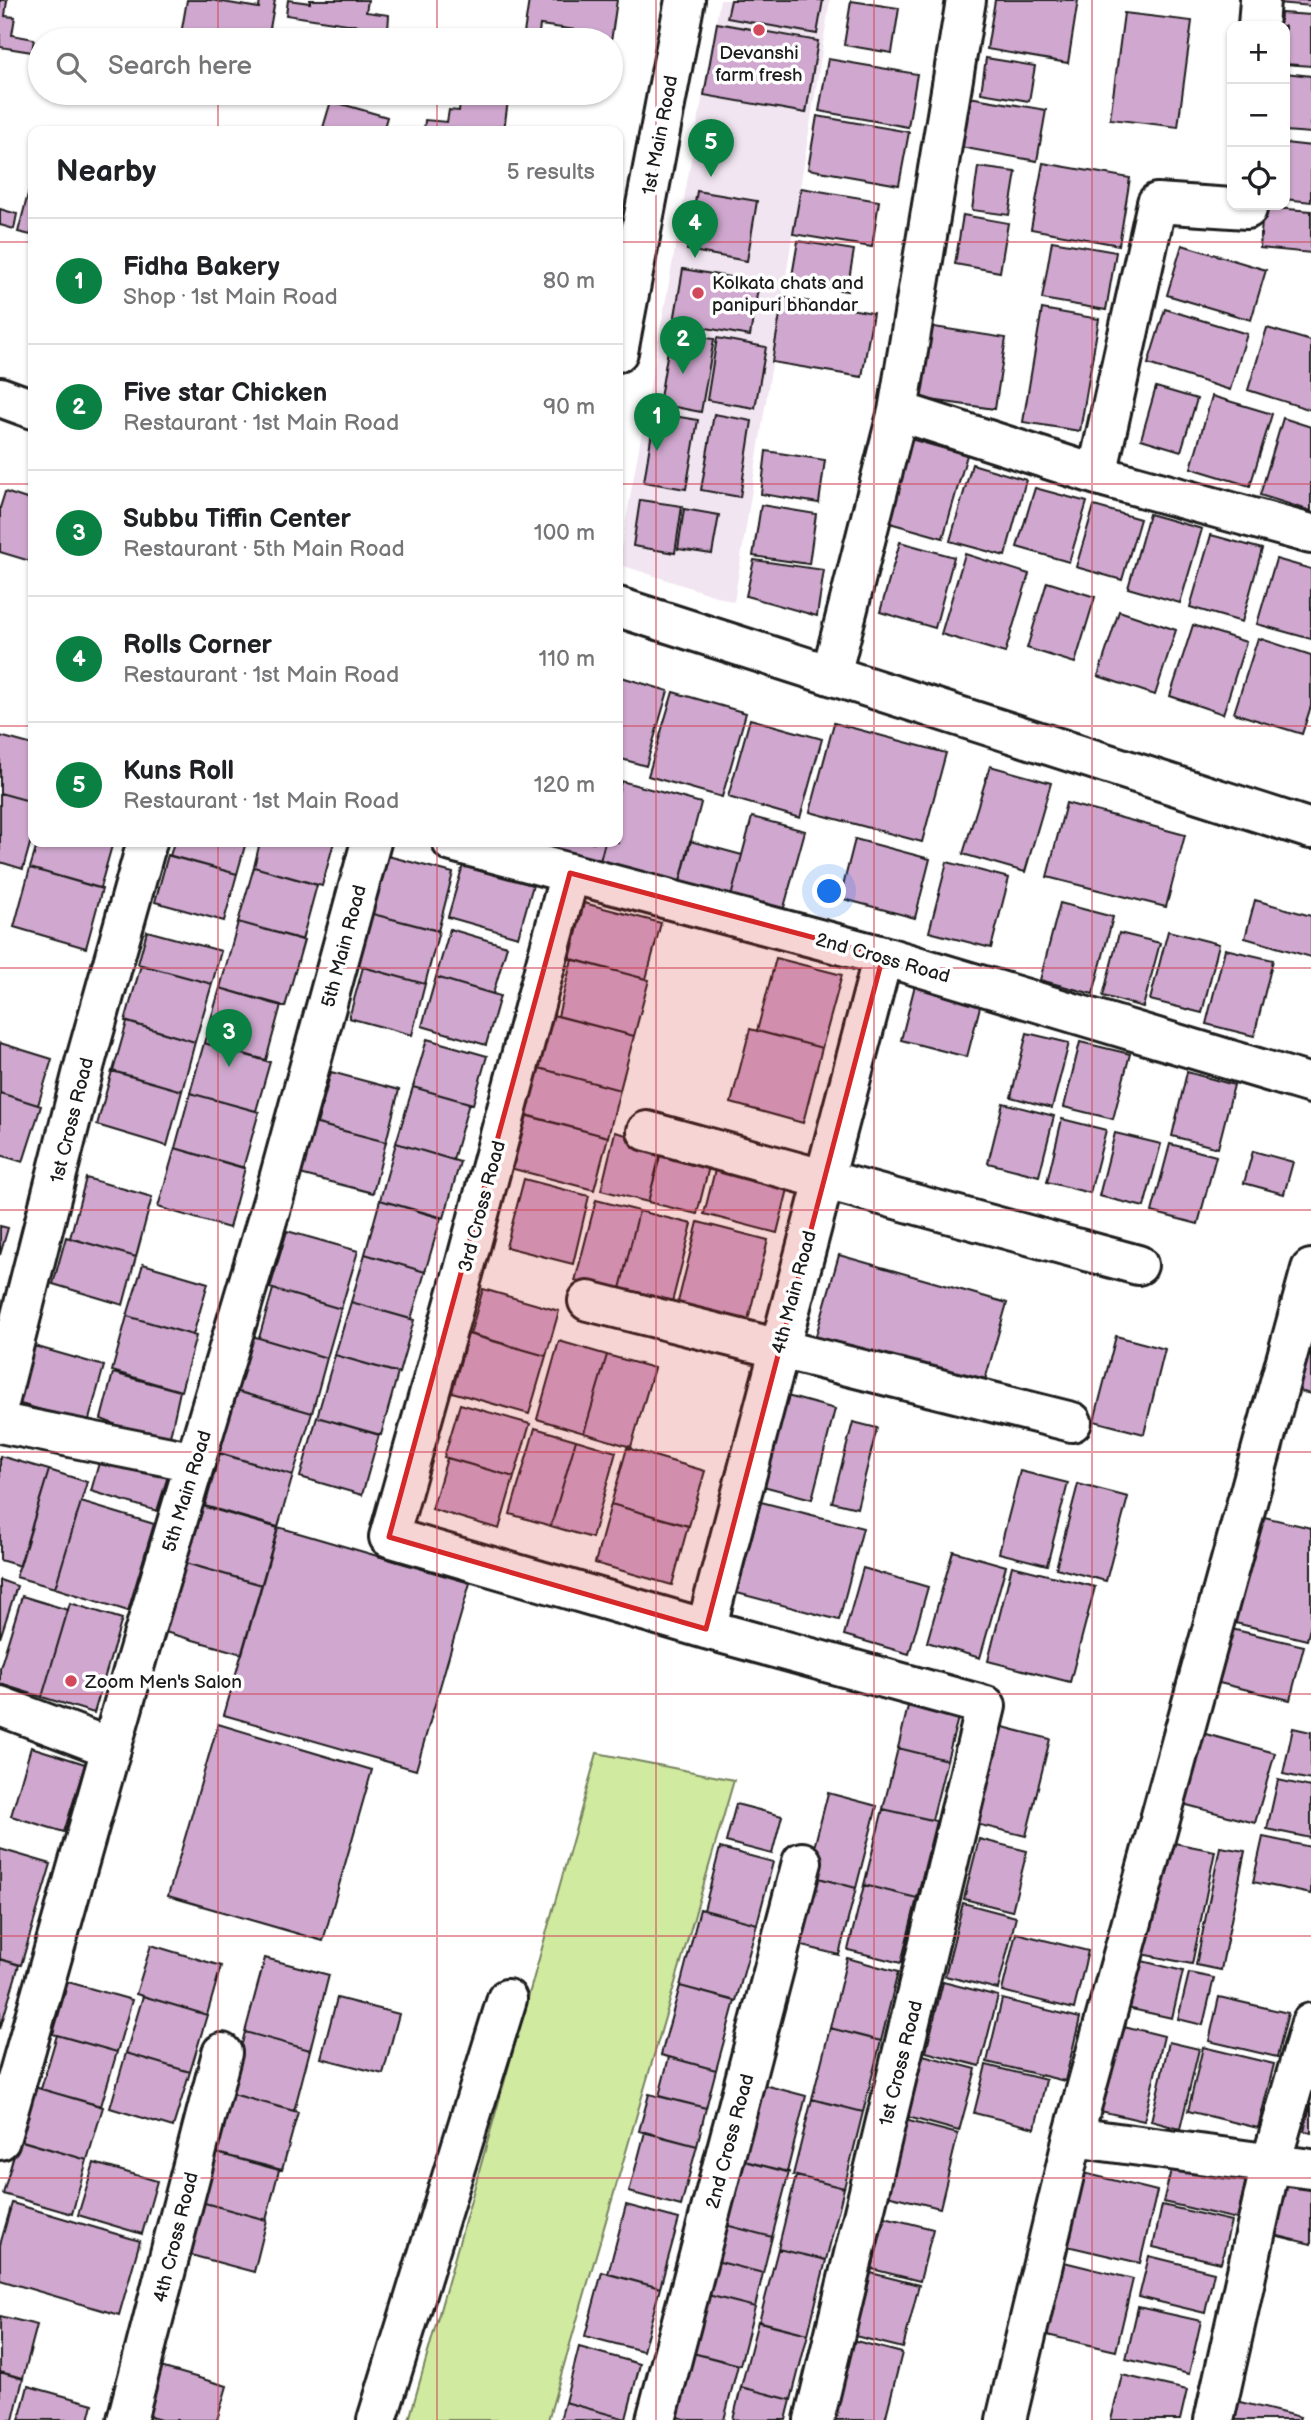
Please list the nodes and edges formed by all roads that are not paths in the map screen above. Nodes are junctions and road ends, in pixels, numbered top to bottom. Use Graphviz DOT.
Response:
graph roads {
  1 [pos="685,0"];
  2 [pos="966,0"];
  3 [pos="1260,0"];
  4 [pos="1258,21"];
  5 [pos="1227,208"];
  6 [pos="623,326"];
  7 [pos="0,397"];
  8 [pos="28,407"];
  9 [pos="898,411"];
  10 [pos="1097,475"];
  11 [pos="1311,534"];
  12 [pos="623,609"];
  13 [pos="831,676"];
  14 [pos="1311,829"];
  15 [pos="146,847"];
  16 [pos="370,847"];
  17 [pos="471,847"];
  18 [pos="570,873"];
  19 [pos="883,956"];
  20 [pos="1311,1084"];
  21 [pos="647,1131"];
  22 [pos="824,1178"];
  23 [pos="1138,1265"];
  24 [pos="1311,1269"];
  25 [pos="588,1301"];
  26 [pos="778,1349"];
  27 [pos="0,1399"];
  28 [pos="1072,1422"];
  29 [pos="0,1423"];
  30 [pos="195,1462"];
  31 [pos="706,1629"];
  32 [pos="0,1706"];
  33 [pos="111,1748"];
  34 [pos="802,1862"];
  35 [pos="507,1998"];
  36 [pos="1311,2023"];
  37 [pos="222,2053"];
  38 [pos="1073,2137"];
  39 [pos="0,2140"];
  40 [pos="1271,2163"];
  41 [pos="1311,2169"];
  42 [pos="127,2420"];
  43 [pos="377,2420"];
  44 [pos="656,2420"];
  45 [pos="814,2420"];
  46 [pos="1006,2420"];
  47 [pos="1213,2420"];
  1 -- 6 [label="street, 1st Main Road"];
  2 -- 9 [label="street"];
  3 -- 4 [label="street"];
  5 -- 10 [label="street"];
  7 -- 8 [label="street"];
  9 -- 10 [label="street"];
  9 -- 13 [label="street"];
  10 -- 11 [label="street"];
  12 -- 13 [label="street"];
  13 -- 14 [label="street"];
  15 -- 27 [label="street, 1st Cross Road"];
  16 -- 30 [label="street, 5th Main Road"];
  17 -- 18 [label="street, 2nd Cross Road"];
  18 -- 19 [label="street, 2nd Cross Road"];
  18 -- 31 [label="street, 3rd Cross Road"];
  19 -- 20 [label="street, 2nd Cross Road"];
  19 -- 22 [label="street, 4th Main Road"];
  21 -- 22 [label="street"];
  22 -- 23 [label="street"];
  22 -- 26 [label="street, 4th Main Road"];
  24 -- 38 [label="street"];
  25 -- 26 [label="street"];
  26 -- 28 [label="street"];
  26 -- 31 [label="street, 4th Main Road"];
  29 -- 30 [label="street"];
  30 -- 33 [label="street, 5th Main Road"];
  31 -- 45 [label="street, 1st Cross Road"];
  32 -- 33 [label="street"];
  33 -- 39 [label="street, 5th Main Road"];
  34 -- 44 [label="street, 2nd Cross Road"];
  35 -- 43 [label="street"];
  36 -- 40 [label="street"];
  37 -- 42 [label="street, 4th Cross Road"];
  38 -- 40 [label="street"];
  38 -- 46 [label="street"];
  40 -- 41 [label="street"];
  40 -- 47 [label="street"];
}
